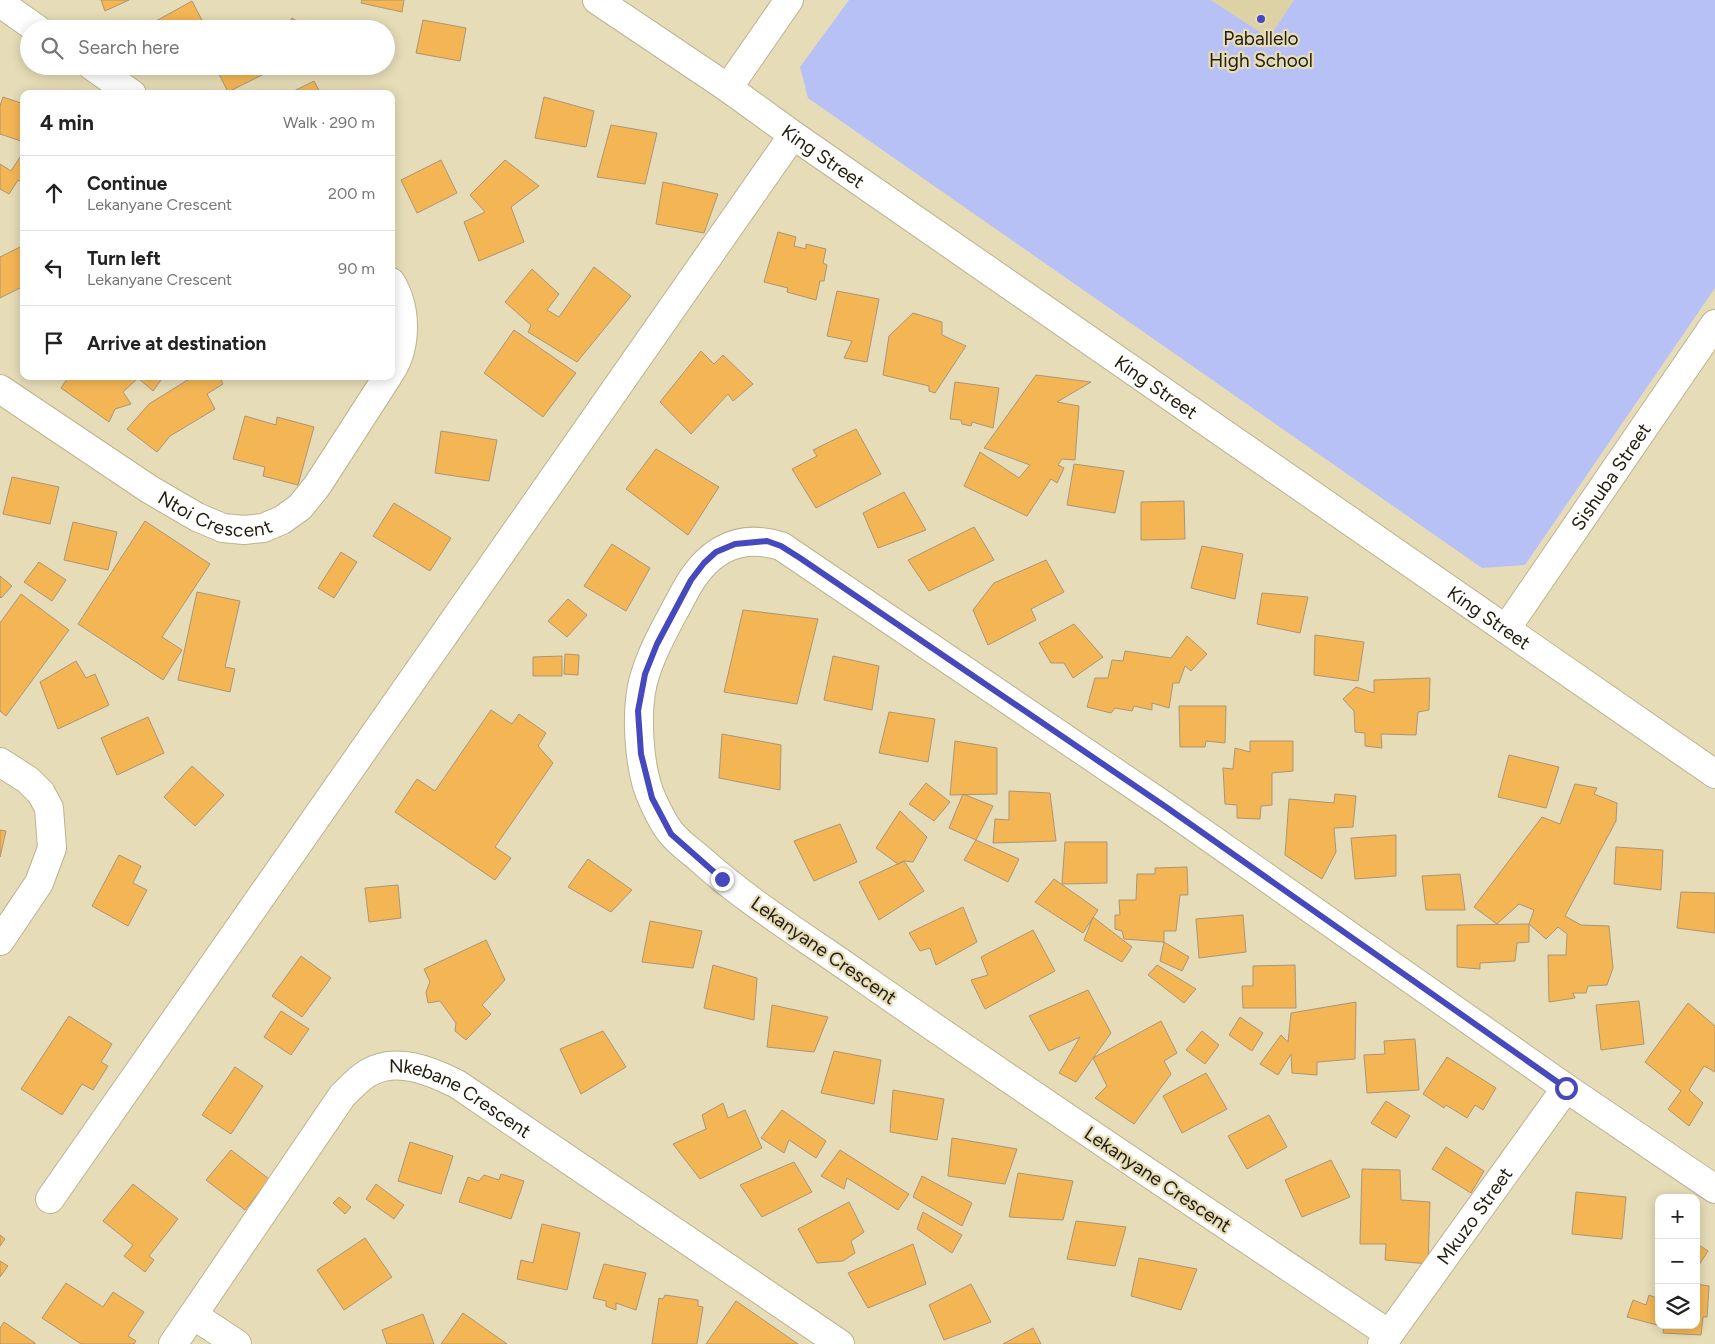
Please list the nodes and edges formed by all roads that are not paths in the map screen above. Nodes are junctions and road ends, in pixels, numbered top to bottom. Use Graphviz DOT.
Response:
graph roads {
  1 [pos="597,0"];
  2 [pos="789,0"];
  3 [pos="0,3"];
  4 [pos="24,20"];
  5 [pos="105,75"];
  6 [pos="728,88"];
  7 [pos="126,90"];
  8 [pos="793,135"];
  9 [pos="395,291"];
  10 [pos="1715,324"];
  11 [pos="395,363"];
  12 [pos="385,380"];
  13 [pos="0,388"];
  14 [pos="1506,629"];
  15 [pos="0,762"];
  16 [pos="1715,774"];
  17 [pos="0,941"];
  18 [pos="1566,1088"];
  19 [pos="1715,1189"];
  20 [pos="50,1199"];
  21 [pos="193,1315"];
  22 [pos="1386,1339"];
  23 [pos="173,1344"];
  24 [pos="237,1344"];
  25 [pos="840,1344"];
  1 -- 6 [label="street, King Street"];
  2 -- 6 [label="street"];
  3 -- 4 [label="street"];
  5 -- 7 [label="street"];
  6 -- 8 [label="street, King Street"];
  8 -- 14 [label="street, King Street"];
  8 -- 20 [label="street"];
  9 -- 11 [label="street"];
  10 -- 14 [label="street, Sishuba Street"];
  12 -- 13 [label="street, Ntoi Crescent"];
  14 -- 16 [label="street, King Street"];
  15 -- 17 [label="street"];
  18 -- 19 [label="street, Lekanyane Crescent"];
  18 -- 22 [label="street, Mkuzo Street"];
  18 -- 22 [label="street, Lekanyane Crescent"];
  21 -- 23 [label="street, Nkebane Crescent"];
  21 -- 24 [label="street"];
  21 -- 25 [label="street, Nkebane Crescent"];
}
